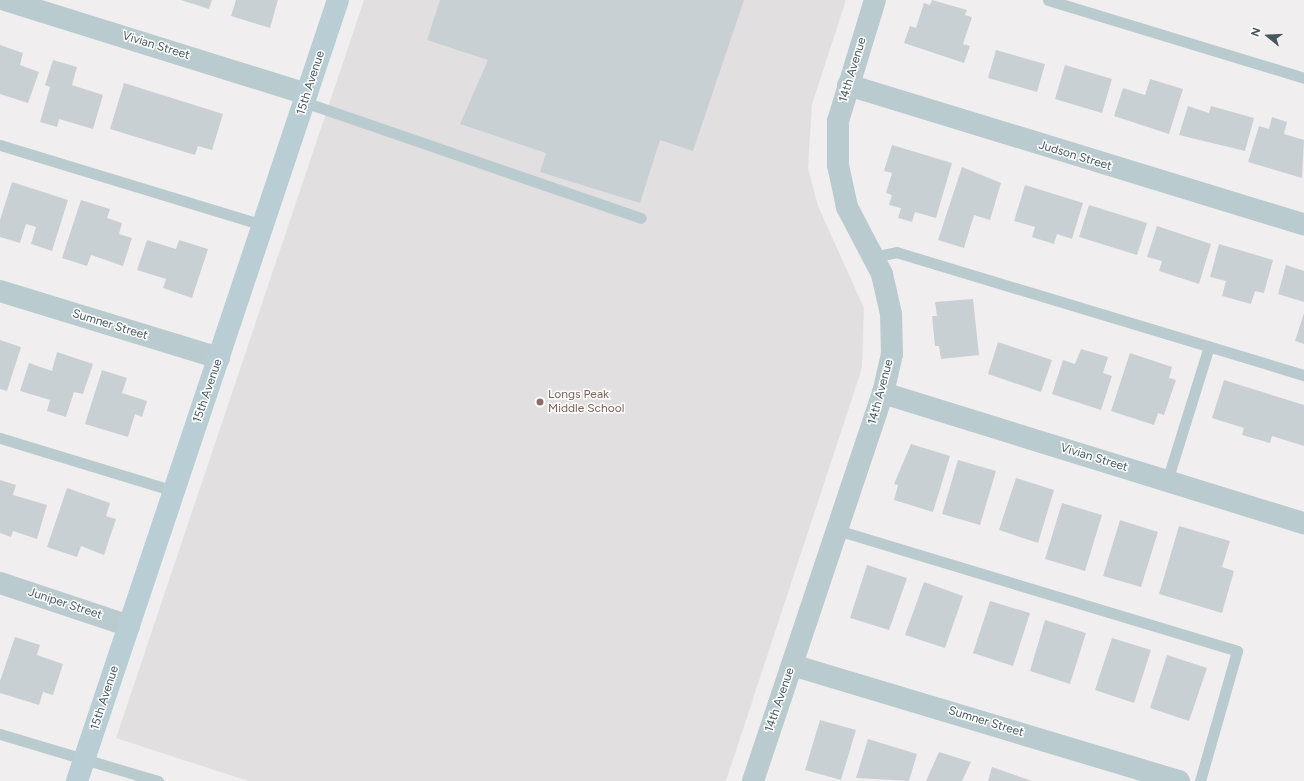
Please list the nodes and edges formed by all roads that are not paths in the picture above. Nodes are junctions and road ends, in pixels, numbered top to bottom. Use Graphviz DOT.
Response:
graph roads {
  1 [pos="5,0"];
  2 [pos="338,0"];
  3 [pos="875,0"];
  4 [pos="1048,0"];
  5 [pos="1304,78"];
  6 [pos="848,85"];
  7 [pos="305,98"];
  8 [pos="0,145"];
  9 [pos="641,218"];
  10 [pos="1304,224"];
  11 [pos="264,225"];
  12 [pos="873,257"];
  13 [pos="0,291"];
  14 [pos="1209,346"];
  15 [pos="219,358"];
  16 [pos="1304,375"];
  17 [pos="883,393"];
  18 [pos="0,438"];
  19 [pos="1167,480"];
  20 [pos="174,491"];
  21 [pos="1304,523"];
  22 [pos="837,530"];
  23 [pos="0,583"];
  24 [pos="129,626"];
  25 [pos="792,665"];
  26 [pos="0,734"];
  27 [pos="85,758"];
  28 [pos="77,781"];
  29 [pos="158,781"];
  30 [pos="752,781"];
  31 [pos="1179,781"];
  32 [pos="1200,781"];
  1 -- 7 [label="street, Vivian Street"];
  2 -- 7 [label="street, 15th Avenue"];
  3 -- 6 [label="street, 14th Avenue"];
  4 -- 5 [label="lane"];
  6 -- 10 [label="street, Judson Street"];
  6 -- 12 [label="street, 14th Avenue"];
  7 -- 9 [label="lane"];
  7 -- 11 [label="street, 15th Avenue"];
  8 -- 11 [label="lane"];
  11 -- 15 [label="street, 15th Avenue"];
  12 -- 14 [label="lane"];
  12 -- 17 [label="street, 14th Avenue"];
  13 -- 15 [label="street, Sumner Street"];
  14 -- 16 [label="lane"];
  14 -- 19 [label="lane"];
  15 -- 20 [label="street, 15th Avenue"];
  17 -- 19 [label="street, Vivian Street"];
  17 -- 22 [label="street, 14th Avenue"];
  18 -- 20 [label="lane"];
  19 -- 21 [label="street, Vivian Street"];
  20 -- 24 [label="street, 15th Avenue"];
  22 -- 25 [label="street, 14th Avenue"];
  22 -- 32 [label="lane"];
  23 -- 24 [label="street, Juniper Street"];
  24 -- 27 [label="street, 15th Avenue"];
  25 -- 30 [label="street, 14th Avenue"];
  25 -- 31 [label="street, Sumner Street"];
  26 -- 27 [label="lane"];
  27 -- 28 [label="street, 15th Avenue"];
  27 -- 29 [label="lane"];
}
